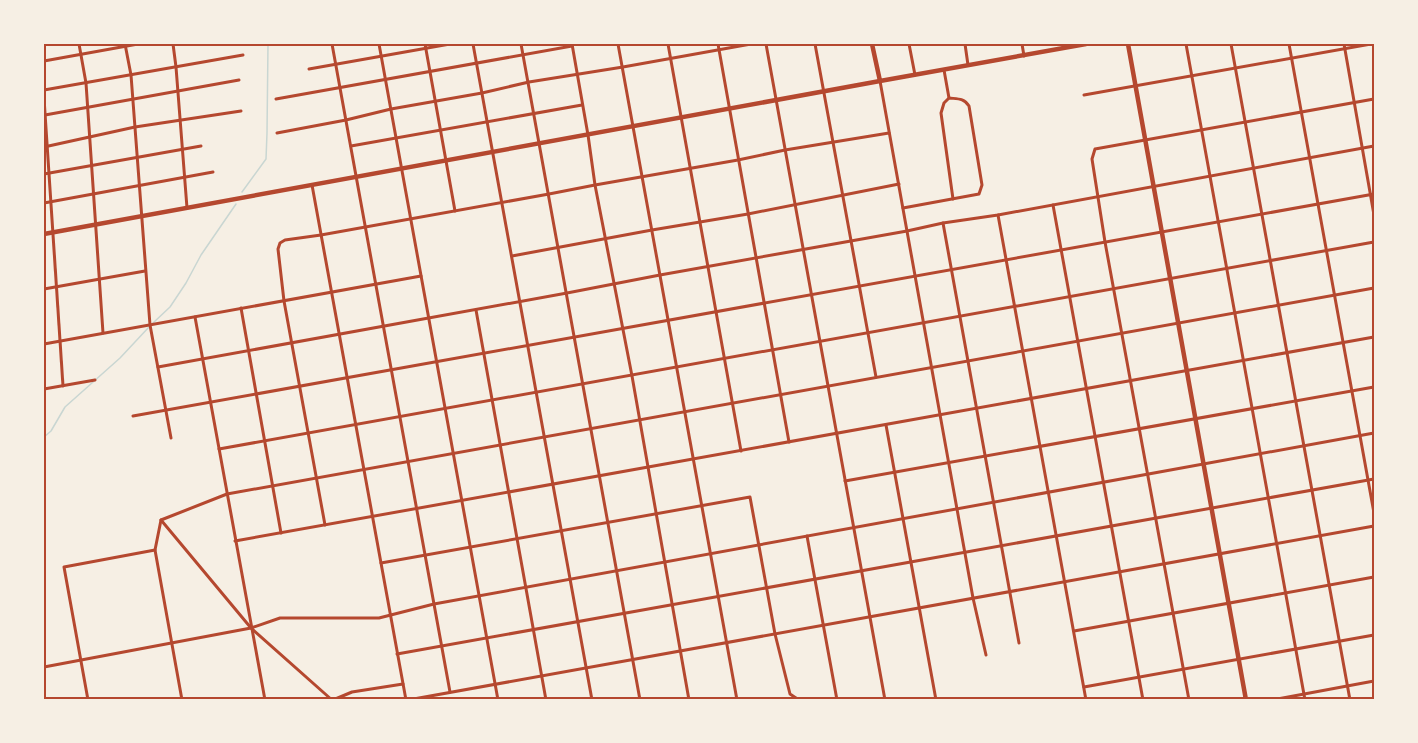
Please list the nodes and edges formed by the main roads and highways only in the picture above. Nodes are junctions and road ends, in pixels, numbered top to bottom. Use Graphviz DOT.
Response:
graph roads {
  1 [pos="872,44"];
  2 [pos="1086,44"];
  3 [pos="1128,44"];
  4 [pos="1072,45"];
  5 [pos="880,81"];
  6 [pos="44,234"];
  7 [pos="1246,699"];
  1 -- 5 [label="main road"];
  2 -- 4 [label="main road"];
  3 -- 7 [label="main road"];
  4 -- 5 [label="main road"];
  5 -- 6 [label="main road"];
}
